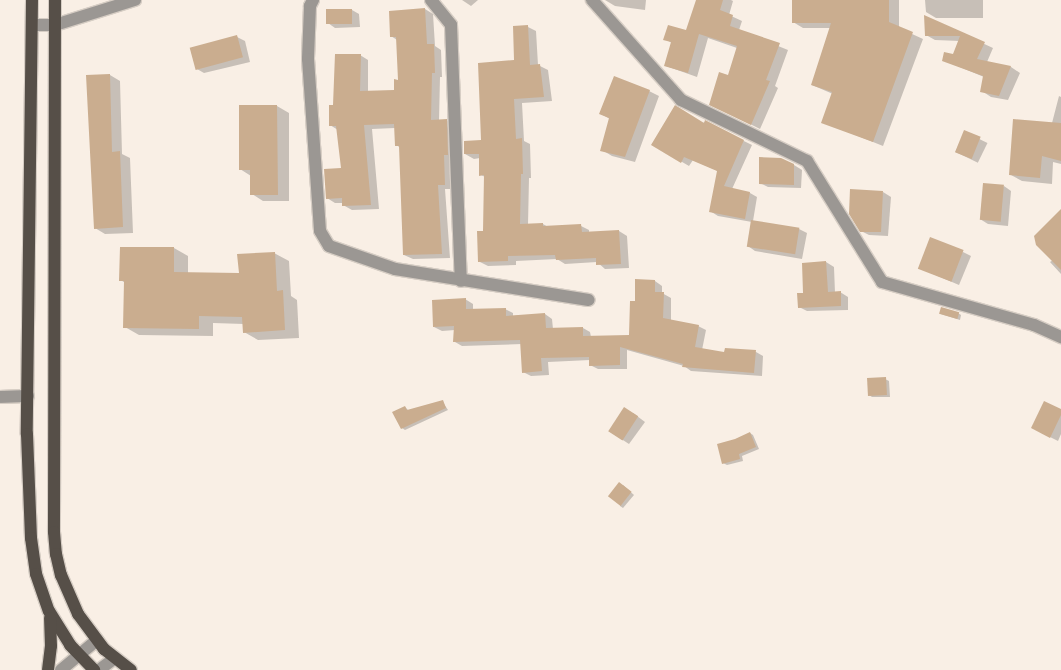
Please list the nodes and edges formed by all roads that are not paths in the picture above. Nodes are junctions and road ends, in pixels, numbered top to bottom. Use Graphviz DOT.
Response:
graph roads {
  1 [pos="32,0"];
  2 [pos="55,0"];
  3 [pos="135,0"];
  4 [pos="313,0"];
  5 [pos="431,0"];
  6 [pos="592,0"];
  7 [pos="32,25"];
  8 [pos="55,26"];
  9 [pos="461,281"];
  10 [pos="589,300"];
  11 [pos="1061,337"];
  12 [pos="28,396"];
  13 [pos="0,397"];
  14 [pos="49,611"];
  15 [pos="97,640"];
  16 [pos="79,655"];
  17 [pos="115,658"];
  18 [pos="48,670"];
  19 [pos="61,670"];
  20 [pos="94,670"];
  21 [pos="99,670"];
  22 [pos="131,670"];
  1 -- 7 [label="main road"];
  2 -- 8 [label="main road"];
  3 -- 8 [label="street"];
  4 -- 9 [label="street"];
  5 -- 9 [label="street"];
  6 -- 11 [label="street"];
  7 -- 8 [label="street"];
  7 -- 12 [label="main road"];
  8 -- 15 [label="main road"];
  9 -- 10 [label="street"];
  12 -- 13 [label="street"];
  12 -- 14 [label="main road"];
  14 -- 16 [label="main road"];
  14 -- 18 [label="main road"];
  15 -- 16 [label="street"];
  15 -- 17 [label="main road"];
  16 -- 19 [label="street"];
  16 -- 20 [label="main road"];
  17 -- 21 [label="street"];
  17 -- 22 [label="main road"];
}
